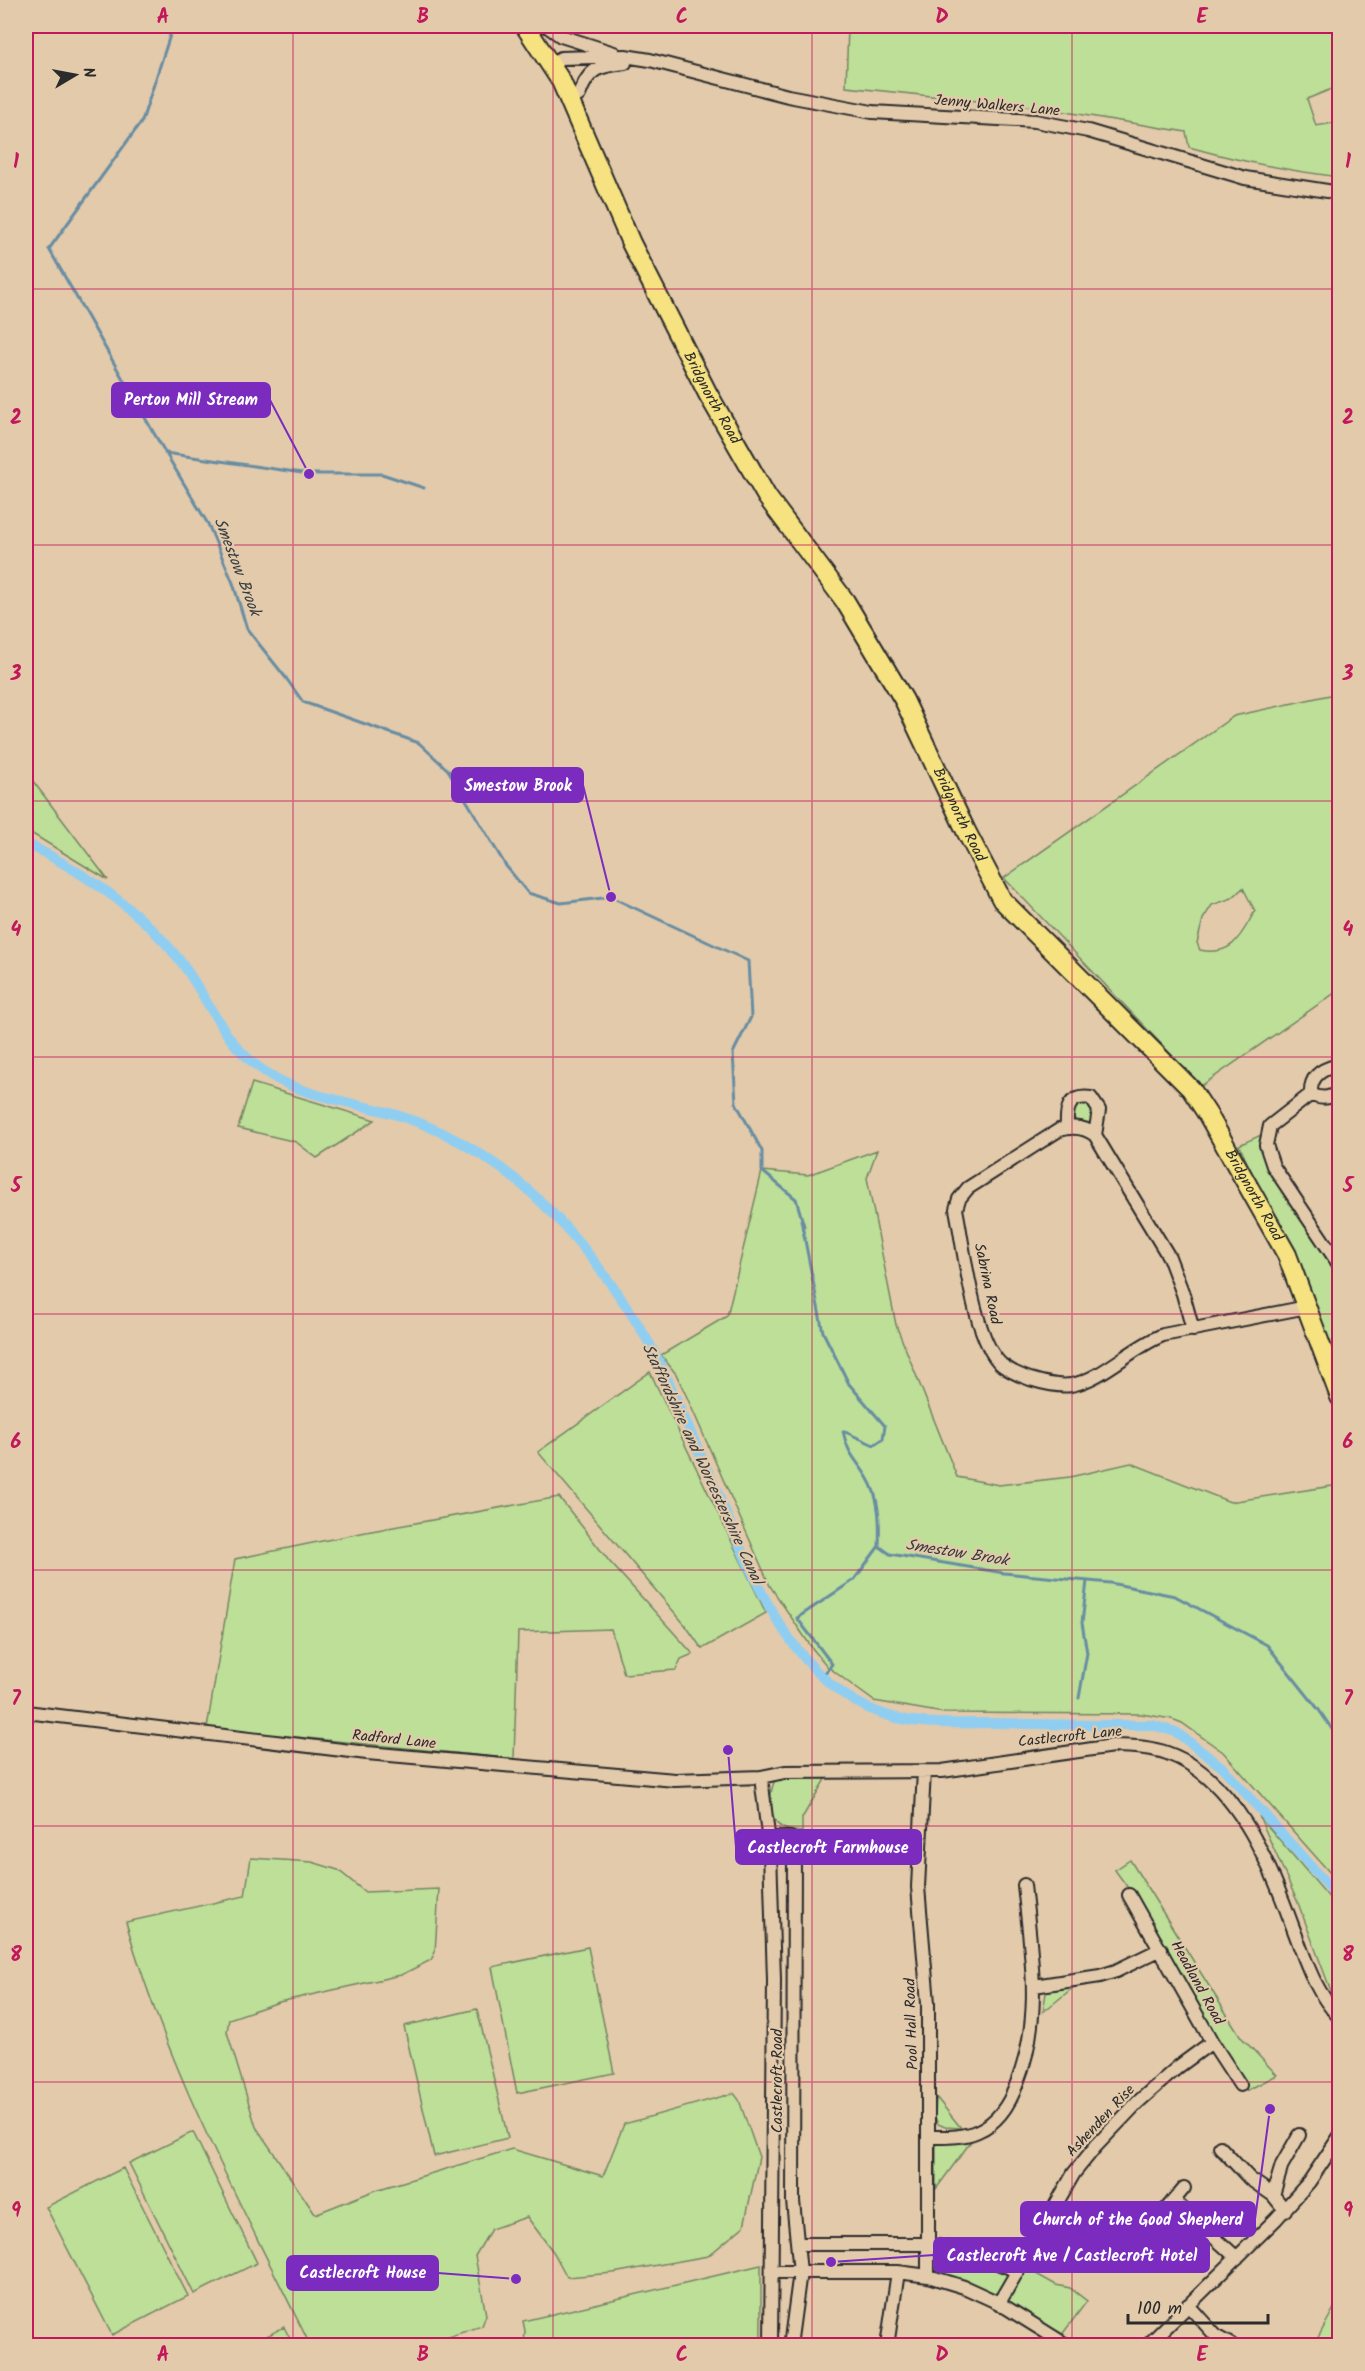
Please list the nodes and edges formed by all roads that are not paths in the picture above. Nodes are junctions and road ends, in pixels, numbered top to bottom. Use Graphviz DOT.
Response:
graph roads {
  1 [pos="525,26"];
  2 [pos="533,26"];
  3 [pos="547,26"];
  4 [pos="625,56"];
  5 [pos="650,60"];
  6 [pos="556,61"];
  7 [pos="579,95"];
  8 [pos="1340,193"];
  9 [pos="614,202"];
  10 [pos="1339,1069"];
  11 [pos="1340,1090"];
  12 [pos="1311,1094"];
  13 [pos="1067,1127"];
  14 [pos="1095,1135"];
  15 [pos="1340,1266"];
  16 [pos="1307,1307"];
  17 [pos="1193,1329"];
  18 [pos="1339,1397"];
  19 [pos="26,1712"];
  20 [pos="924,1771"];
  21 [pos="760,1778"];
  22 [pos="769,1838"];
  23 [pos="1024,1885"];
  24 [pos="1129,1895"];
  25 [pos="1161,1949"];
  26 [pos="1034,1986"];
  27 [pos="1340,2018"];
  28 [pos="1212,2042"];
  29 [pos="1240,2085"];
  30 [pos="1299,2135"];
  31 [pos="1340,2136"];
  32 [pos="929,2137"];
  33 [pos="1220,2147"];
  34 [pos="1184,2188"];
  35 [pos="1273,2195"];
  36 [pos="1174,2201"];
  37 [pos="1285,2210"];
  38 [pos="1163,2213"];
  39 [pos="798,2244"];
  40 [pos="929,2244"];
  41 [pos="1237,2258"];
  42 [pos="1018,2271"];
  43 [pos="773,2272"];
  44 [pos="800,2272"];
  45 [pos="898,2272"];
  46 [pos="928,2276"];
  47 [pos="999,2303"];
  48 [pos="1188,2305"];
  49 [pos="771,2346"];
  50 [pos="790,2346"];
  51 [pos="887,2346"];
  52 [pos="1068,2346"];
  53 [pos="1147,2346"];
  54 [pos="1233,2346"];
  1 -- 6 [label="highway, Bridgnorth Road"];
  2 -- 6 [label="highway, Bridgnorth Road"];
  3 -- 4 [label="street, Jenny Walkers Lane"];
  4 -- 5 [label="street, Jenny Walkers Lane"];
  4 -- 6 [label="street, Jenny Walkers Lane"];
  5 -- 7 [label="street, Jenny Walkers Lane"];
  5 -- 8 [label="street, Jenny Walkers Lane"];
  6 -- 7 [label="highway, Bridgnorth Road"];
  6 -- 9 [label="highway, Bridgnorth Road"];
  7 -- 9 [label="highway, Bridgnorth Road"];
  9 -- 16 [label="highway, Bridgnorth Road"];
  10 -- 12 [label="street"];
  11 -- 12 [label="street"];
  12 -- 15 [label="street"];
  13 -- 14 [label="street"];
  13 -- 14 [label="street"];
  13 -- 17 [label="street, Sabrina Road"];
  14 -- 17 [label="street"];
  16 -- 17 [label="street, Sabrina Road"];
  16 -- 18 [label="highway, Bridgnorth Road"];
  19 -- 21 [label="street, Radford Lane"];
  20 -- 21 [label="street, Castlecroft Lane"];
  20 -- 27 [label="street, Castlecroft Lane"];
  20 -- 32 [label="street, Pool Hall Road"];
  21 -- 22 [label="street, Castlecroft Road"];
  22 -- 39 [label="street, Castlecroft Road"];
  22 -- 43 [label="street, Castlecroft Road"];
  23 -- 26 [label="street"];
  24 -- 25 [label="street, Headland Road"];
  25 -- 26 [label="street"];
  25 -- 28 [label="street, Headland Road"];
  26 -- 32 [label="street"];
  28 -- 29 [label="street, Headland Road"];
  28 -- 42 [label="street, Ashenden Rise"];
  30 -- 35 [label="street"];
  31 -- 37 [label="street"];
  32 -- 40 [label="street, Pool Hall Road"];
  33 -- 35 [label="street"];
  34 -- 36 [label="street"];
  35 -- 37 [label="street"];
  36 -- 38 [label="street"];
  36 -- 41 [label="street"];
  37 -- 41 [label="street"];
  39 -- 40 [label="street"];
  39 -- 44 [label="street, Castlecroft Road"];
  40 -- 42 [label="street"];
  40 -- 46 [label="street, Pool Hall Road"];
  41 -- 48 [label="street"];
  42 -- 47 [label="street, Ashenden Rise"];
  43 -- 44 [label="street"];
  43 -- 49 [label="street, Castlecroft Road"];
  44 -- 45 [label="street"];
  44 -- 50 [label="street, Castlecroft Road"];
  45 -- 46 [label="street"];
  45 -- 51 [label="street"];
  46 -- 47 [label="street"];
  47 -- 52 [label="street"];
  48 -- 53 [label="street"];
  48 -- 54 [label="street"];
}
